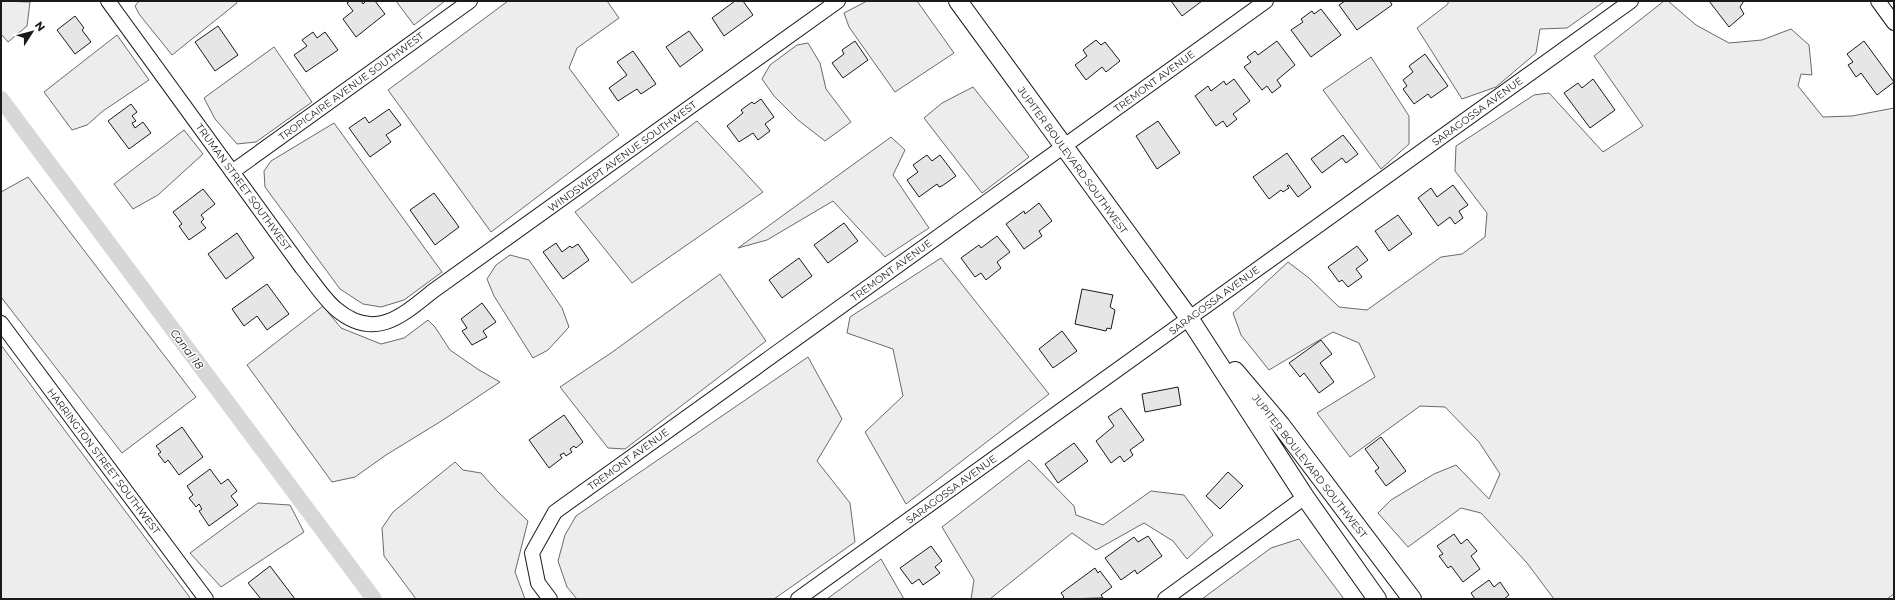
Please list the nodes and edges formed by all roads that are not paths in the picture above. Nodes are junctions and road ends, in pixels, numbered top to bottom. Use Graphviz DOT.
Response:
graph roads {
  1 [pos="108,1"];
  2 [pos="470,1"];
  3 [pos="838,1"];
  4 [pos="958,1"];
  5 [pos="1266,1"];
  6 [pos="1631,1"];
  7 [pos="1878,1"];
  8 [pos="1894,23"];
  9 [pos="1063,146"];
  10 [pos="232,172"];
  11 [pos="407,313"];
  12 [pos="1189,318"];
  13 [pos="1,323"];
  14 [pos="1305,497"];
  15 [pos="206,599"];
  16 [pos="550,599"];
  17 [pos="798,599"];
  18 [pos="1165,599"];
  19 [pos="1377,599"];
  20 [pos="1412,599"];
  1 -- 10 [label="street, TRUMAN STREET SOUTHWEST"];
  2 -- 10 [label="street, TROPICAIRE AVENUE SOUTHWEST"];
  3 -- 11 [label="street, WINDSWEPT AVENUE SOUTHWEST"];
  4 -- 9 [label="street, JUPITER BOULEVARD SOUTHWEST"];
  5 -- 9 [label="street, TREMONT AVENUE"];
  6 -- 12 [label="street, SARAGOSSA AVENUE"];
  7 -- 8 [label="street"];
  9 -- 12 [label="street, JUPITER BOULEVARD SOUTHWEST"];
  9 -- 16 [label="street, TREMONT AVENUE"];
  10 -- 11 [label="street, TRUMAN STREET SOUTHWEST"];
  12 -- 14 [label="street, JUPITER BOULEVARD SOUTHWEST"];
  12 -- 17 [label="street, SARAGOSSA AVENUE"];
  12 -- 20 [label="street, JUPITER BOULEVARD SOUTHWEST"];
  13 -- 15 [label="street, HARRINGTON STREET SOUTHWEST"];
  14 -- 18 [label="street"];
  14 -- 19 [label="street, JUPITER BOULEVARD SOUTHWEST"];
}
